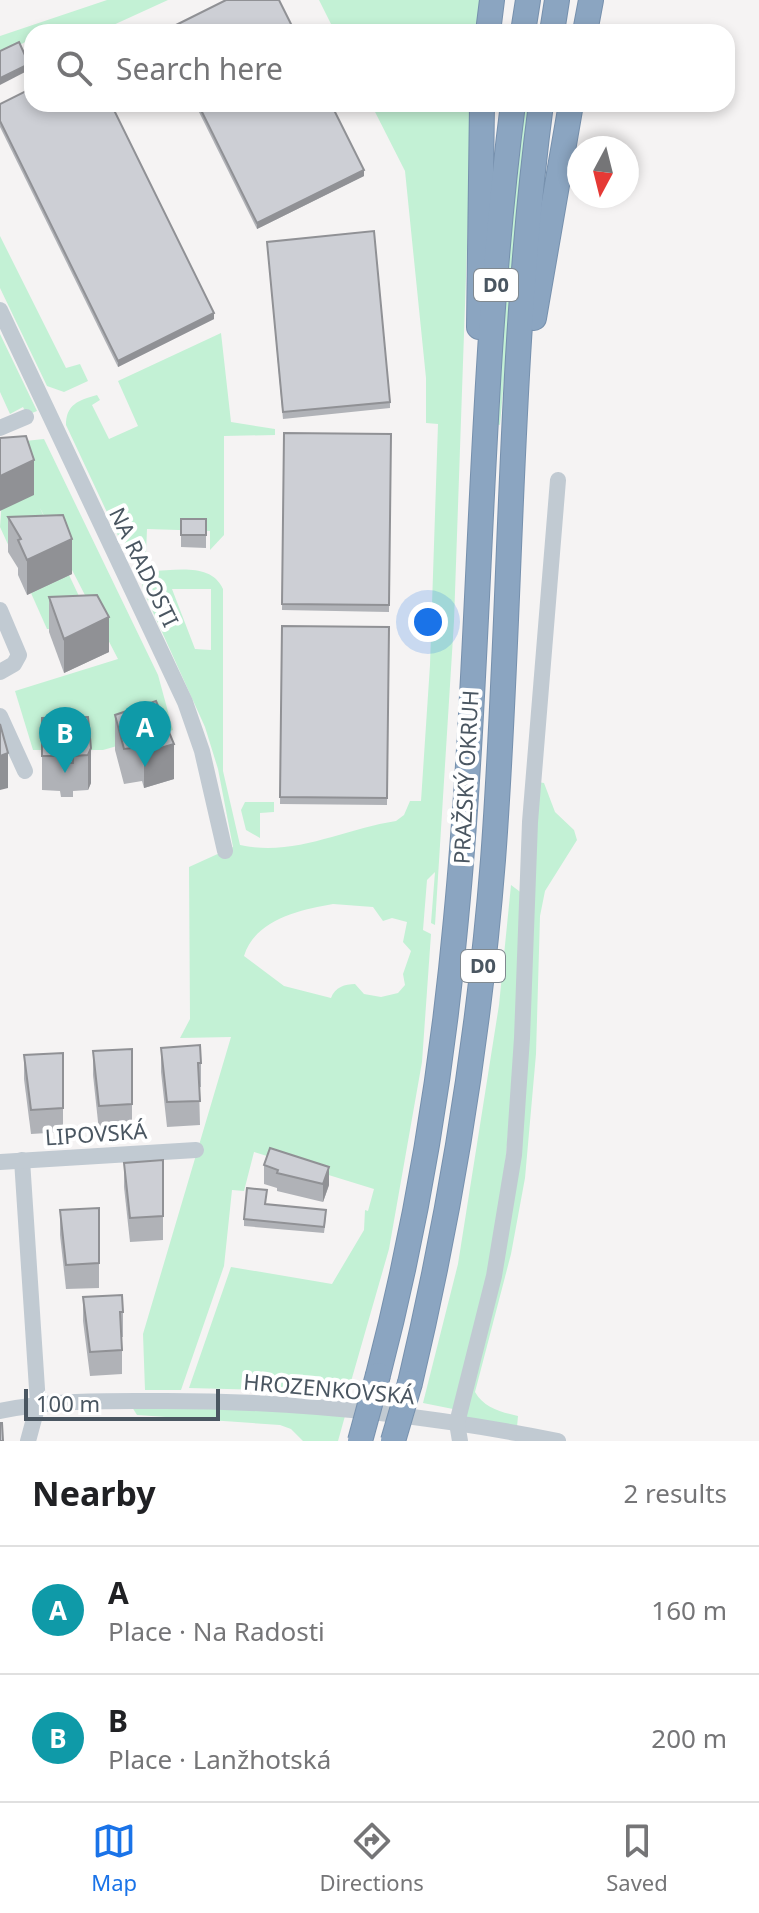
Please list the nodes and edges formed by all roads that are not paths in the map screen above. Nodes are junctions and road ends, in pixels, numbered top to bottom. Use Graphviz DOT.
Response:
graph roads {
  1 [pos="492,0"];
  2 [pos="528,0"];
  3 [pos="557,0"];
  4 [pos="591,0"];
  5 [pos="489,24"];
  6 [pos="524,24"];
  7 [pos="553,24"];
  8 [pos="586,24"];
  9 [pos="482,112"];
  10 [pos="512,112"];
  11 [pos="540,112"];
  12 [pos="570,112"];
  13 [pos="0,310"];
  14 [pos="517,410"];
  15 [pos="26,417"];
  16 [pos="0,428"];
  17 [pos="482,466"];
  18 [pos="558,480"];
  19 [pos="0,610"];
  20 [pos="0,672"];
  21 [pos="0,716"];
  22 [pos="25,771"];
  23 [pos="225,851"];
  24 [pos="196,1150"];
  25 [pos="22,1160"];
  26 [pos="0,1162"];
  27 [pos="38,1404"];
  28 [pos="0,1411"];
  29 [pos="457,1423"];
  30 [pos="28,1441"];
  31 [pos="360,1441"];
  32 [pos="393,1441"];
  33 [pos="460,1441"];
  34 [pos="558,1441"];
  1 -- 5 [label="highway"];
  2 -- 6 [label="highway"];
  3 -- 7 [label="highway"];
  4 -- 8 [label="highway"];
  9 -- 17 [label="highway"];
  10 -- 17 [label="highway, PRAŽSKÝ OKRUH / D0"];
  11 -- 14 [label="highway, PRAŽSKÝ OKRUH / D0"];
  12 -- 14 [label="highway"];
  13 -- 23 [label="street, NA RADOSTI"];
  14 -- 32 [label="highway, PRAŽSKÝ OKRUH / D0, bridge"];
  15 -- 16 [label="street"];
  17 -- 31 [label="highway, PRAŽSKÝ OKRUH / D0, bridge"];
  18 -- 29 [label="street"];
  19 -- 20 [label="street"];
  21 -- 22 [label="street"];
  24 -- 25 [label="street, LIPOVSKÁ"];
  25 -- 26 [label="street, LIPOVSKÁ"];
  25 -- 27 [label="street"];
  27 -- 28 [label="street, HROZENKOVSKÁ"];
  27 -- 29 [label="street, HROZENKOVSKÁ"];
  27 -- 30 [label="street"];
  29 -- 33 [label="street"];
  29 -- 34 [label="street, HROZENKOVSKÁ"];
}
